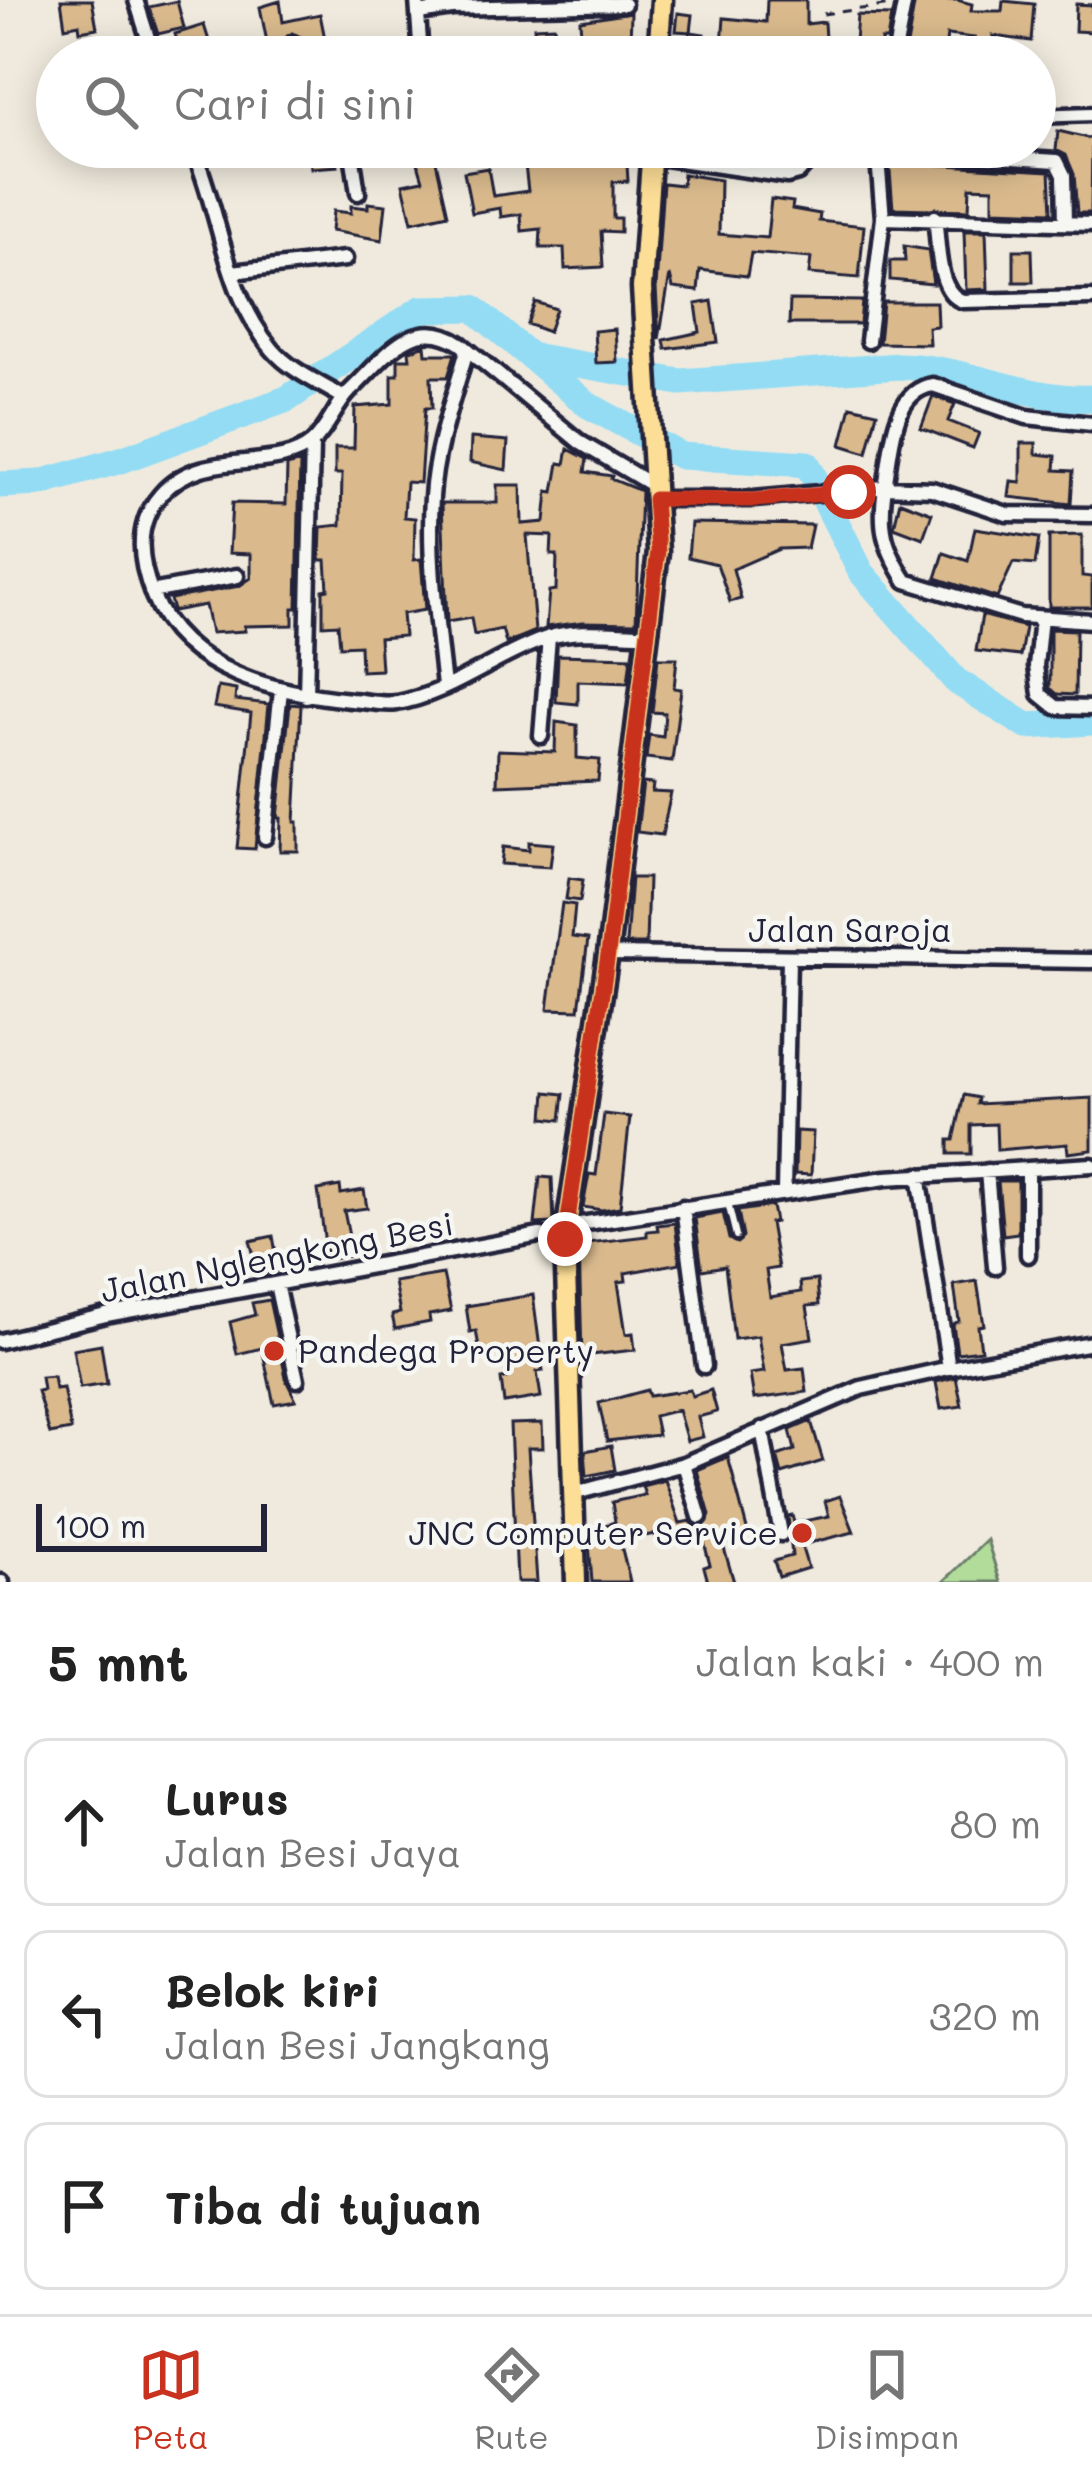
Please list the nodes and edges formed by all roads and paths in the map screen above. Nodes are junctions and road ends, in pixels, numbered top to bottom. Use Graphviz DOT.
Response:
graph roads {
  1 [pos="136,0"];
  2 [pos="662,0"];
  3 [pos="905,2"];
  4 [pos="624,4"];
  5 [pos="417,7"];
  6 [pos="823,14"];
  7 [pos="147,36"];
  8 [pos="659,36"];
  9 [pos="898,36"];
  10 [pos="1092,114"];
  11 [pos="1056,115"];
  12 [pos="1056,160"];
  13 [pos="201,168"];
  14 [pos="354,168"];
  15 [pos="651,168"];
  16 [pos="742,168"];
  17 [pos="803,168"];
  18 [pos="878,168"];
  19 [pos="358,193"];
  20 [pos="884,218"];
  21 [pos="935,218"];
  22 [pos="1065,223"];
  23 [pos="1092,224"];
  24 [pos="345,259"];
  25 [pos="232,272"];
  26 [pos="1092,298"];
  27 [pos="868,341"];
  28 [pos="467,350"];
  29 [pos="344,398"];
  30 [pos="1092,424"];
  31 [pos="312,444"];
  32 [pos="885,487"];
  33 [pos="653,492"];
  34 [pos="1092,515"];
  35 [pos="237,576"];
  36 [pos="152,592"];
  37 [pos="1041,618"];
  38 [pos="1092,621"];
  39 [pos="647,634"];
  40 [pos="549,638"];
  41 [pos="444,686"];
  42 [pos="281,689"];
  43 [pos="306,696"];
  44 [pos="1092,708"];
  45 [pos="542,736"];
  46 [pos="266,837"];
  47 [pos="608,954"];
  48 [pos="789,958"];
  49 [pos="1092,961"];
  50 [pos="1092,1165"];
  51 [pos="988,1171"];
  52 [pos="1028,1171"];
  53 [pos="919,1175"];
  54 [pos="784,1191"];
  55 [pos="727,1199"];
  56 [pos="683,1207"];
  57 [pos="566,1232"];
  58 [pos="736,1236"];
  59 [pos="1028,1255"];
  60 [pos="995,1267"];
  61 [pos="276,1284"];
  62 [pos="0,1341"];
  63 [pos="1092,1343"];
  64 [pos="704,1366"];
  65 [pos="949,1368"];
  66 [pos="297,1380"];
  67 [pos="762,1429"];
  68 [pos="684,1464"];
  69 [pos="572,1494"];
  70 [pos="700,1516"];
  71 [pos="781,1534"];
  72 [pos="576,1582"];
  1 -- 7 [label="street"];
  2 -- 8 [label="main road"];
  3 -- 6 [label="path"];
  3 -- 9 [label="street"];
  4 -- 5 [label="street"];
  10 -- 11 [label="street"];
  12 -- 22 [label="street"];
  13 -- 25 [label="street"];
  14 -- 19 [label="street"];
  15 -- 33 [label="main road"];
  16 -- 17 [label="street"];
  18 -- 20 [label="street"];
  20 -- 21 [label="street"];
  20 -- 27 [label="street"];
  21 -- 22 [label="street"];
  21 -- 26 [label="street"];
  22 -- 23 [label="street"];
  24 -- 25 [label="street"];
  25 -- 29 [label="street"];
  28 -- 29 [label="street"];
  28 -- 33 [label="street"];
  28 -- 41 [label="street"];
  29 -- 31 [label="street"];
  30 -- 32 [label="street"];
  31 -- 36 [label="street"];
  31 -- 43 [label="street"];
  32 -- 33 [label="street"];
  32 -- 34 [label="street"];
  32 -- 37 [label="street"];
  33 -- 39 [label="main road"];
  35 -- 36 [label="street"];
  36 -- 42 [label="street"];
  37 -- 38 [label="street"];
  37 -- 44 [label="street"];
  39 -- 40 [label="street"];
  39 -- 47 [label="main road"];
  40 -- 41 [label="street"];
  40 -- 45 [label="street"];
  41 -- 43 [label="street"];
  42 -- 43 [label="street"];
  42 -- 46 [label="street"];
  47 -- 48 [label="street, Jalan Saroja"];
  47 -- 57 [label="main road"];
  48 -- 49 [label="street, Jalan Saroja"];
  48 -- 54 [label="street"];
  50 -- 52 [label="street, Jalan Nglengkong Besi"];
  51 -- 52 [label="street, Jalan Nglengkong Besi"];
  51 -- 53 [label="street, Jalan Nglengkong Besi"];
  51 -- 60 [label="street"];
  52 -- 59 [label="street"];
  53 -- 54 [label="street, Jalan Nglengkong Besi"];
  53 -- 65 [label="street"];
  54 -- 55 [label="street, Jalan Nglengkong Besi"];
  55 -- 56 [label="street, Jalan Nglengkong Besi"];
  55 -- 58 [label="lane"];
  56 -- 57 [label="street, Jalan Nglengkong Besi"];
  56 -- 64 [label="street"];
  57 -- 61 [label="street, Jalan Nglengkong Besi"];
  57 -- 69 [label="main road"];
  61 -- 62 [label="street, Jalan Nglengkong Besi"];
  61 -- 66 [label="street"];
  63 -- 65 [label="street"];
  65 -- 67 [label="street"];
  67 -- 68 [label="street"];
  67 -- 71 [label="street"];
  68 -- 69 [label="street"];
  68 -- 70 [label="street"];
  69 -- 72 [label="main road"];
}
